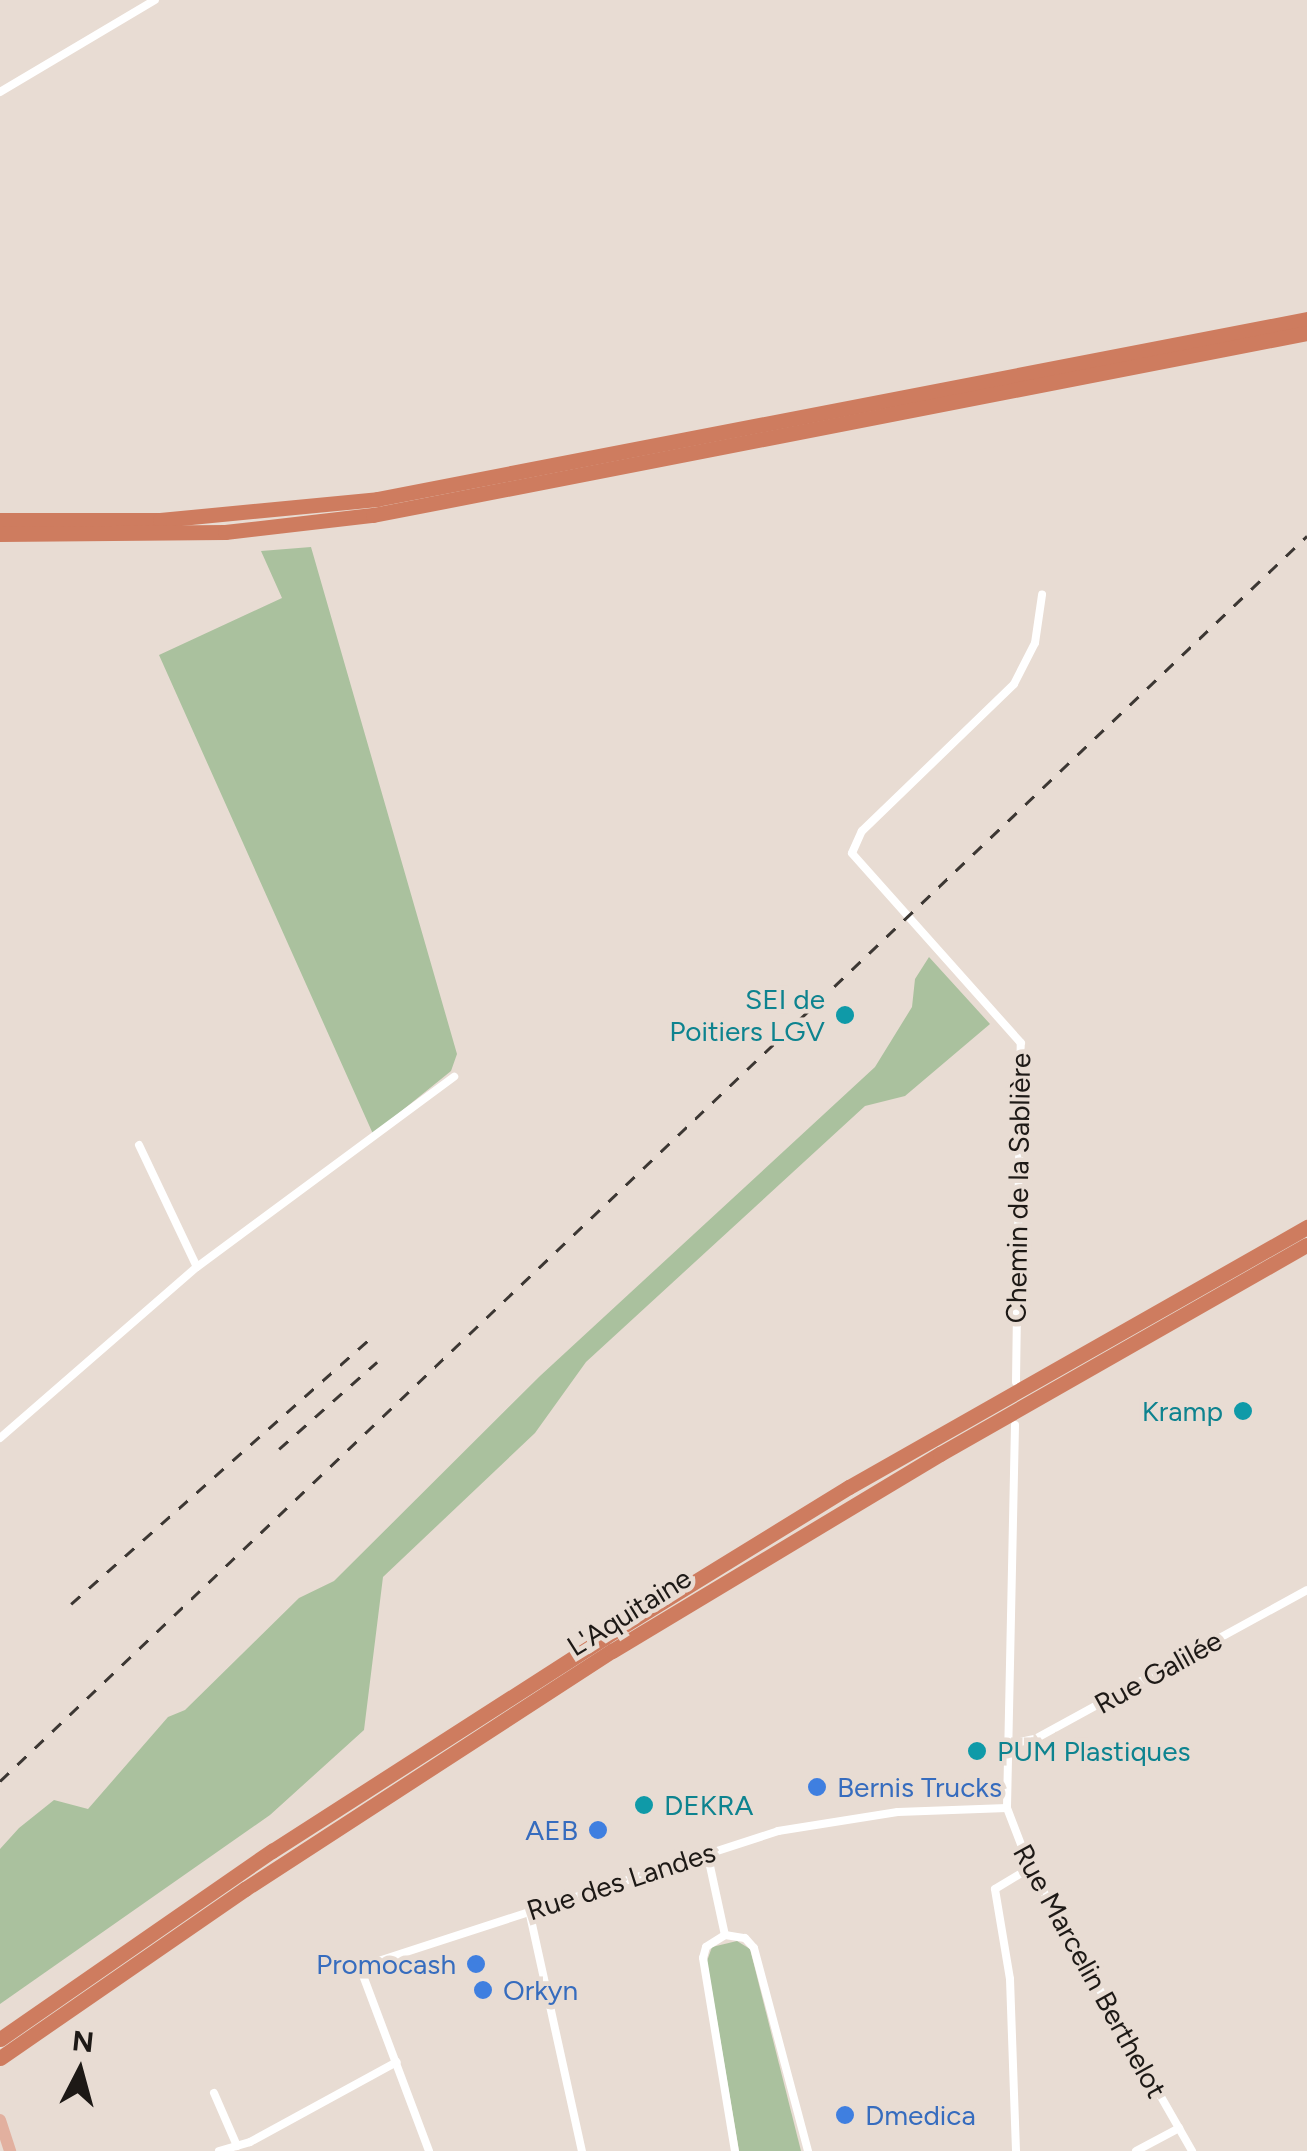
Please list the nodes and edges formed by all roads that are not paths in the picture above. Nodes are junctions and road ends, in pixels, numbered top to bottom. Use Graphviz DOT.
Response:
graph roads {
  1 [pos="155,0"];
  2 [pos="0,92"];
  3 [pos="1307,319"];
  4 [pos="1307,333"];
  5 [pos="0,520"];
  6 [pos="0,534"];
  7 [pos="1042,594"];
  8 [pos="454,1077"];
  9 [pos="138,1145"];
  10 [pos="1307,1227"];
  11 [pos="1307,1245"];
  12 [pos="197,1267"];
  13 [pos="1016,1382"];
  14 [pos="1015,1425"];
  15 [pos="0,1438"];
  16 [pos="1307,1590"];
  17 [pos="1006,1745"];
  18 [pos="1007,1808"];
  19 [pos="707,1852"];
  20 [pos="1030,1868"];
  21 [pos="530,1915"];
  22 [pos="725,1935"];
  23 [pos="3,2046"];
  24 [pos="397,2062"];
  25 [pos="214,2093"];
  26 [pos="0,2120"];
  27 [pos="1179,2128"];
  28 [pos="237,2146"];
  29 [pos="252,2147"];
  30 [pos="10,2151"];
  31 [pos="219,2151"];
  32 [pos="429,2151"];
  33 [pos="582,2151"];
  34 [pos="735,2151"];
  35 [pos="808,2151"];
  36 [pos="1016,2151"];
  37 [pos="1136,2151"];
  38 [pos="1192,2151"];
  1 -- 2 [label="street"];
  3 -- 5 [label="highway"];
  4 -- 6 [label="highway"];
  7 -- 13 [label="street, Chemin de la Sablière"];
  8 -- 12 [label="street"];
  9 -- 12 [label="street"];
  10 -- 23 [label="highway, L'Aquitaine"];
  11 -- 23 [label="highway, L'Aquitaine"];
  12 -- 15 [label="street"];
  14 -- 17 [label="street, Rue Marcelin Berthelot"];
  16 -- 17 [label="street, Rue Galilée"];
  17 -- 18 [label="street, Rue Marcelin Berthelot"];
  18 -- 19 [label="street, Rue des Landes"];
  18 -- 20 [label="street, Rue Marcelin Berthelot"];
  19 -- 21 [label="street, Rue des Landes"];
  19 -- 22 [label="street"];
  20 -- 27 [label="street, Rue Marcelin Berthelot"];
  20 -- 36 [label="street"];
  21 -- 24 [label="street, Rue des Landes"];
  21 -- 33 [label="street"];
  22 -- 34 [label="street"];
  22 -- 35 [label="street"];
  24 -- 29 [label="street"];
  24 -- 32 [label="street"];
  25 -- 28 [label="street"];
  26 -- 30 [label="main road"];
  27 -- 37 [label="street"];
  27 -- 38 [label="street, Rue Marcelin Berthelot"];
  28 -- 29 [label="street"];
  28 -- 31 [label="street"];
}
